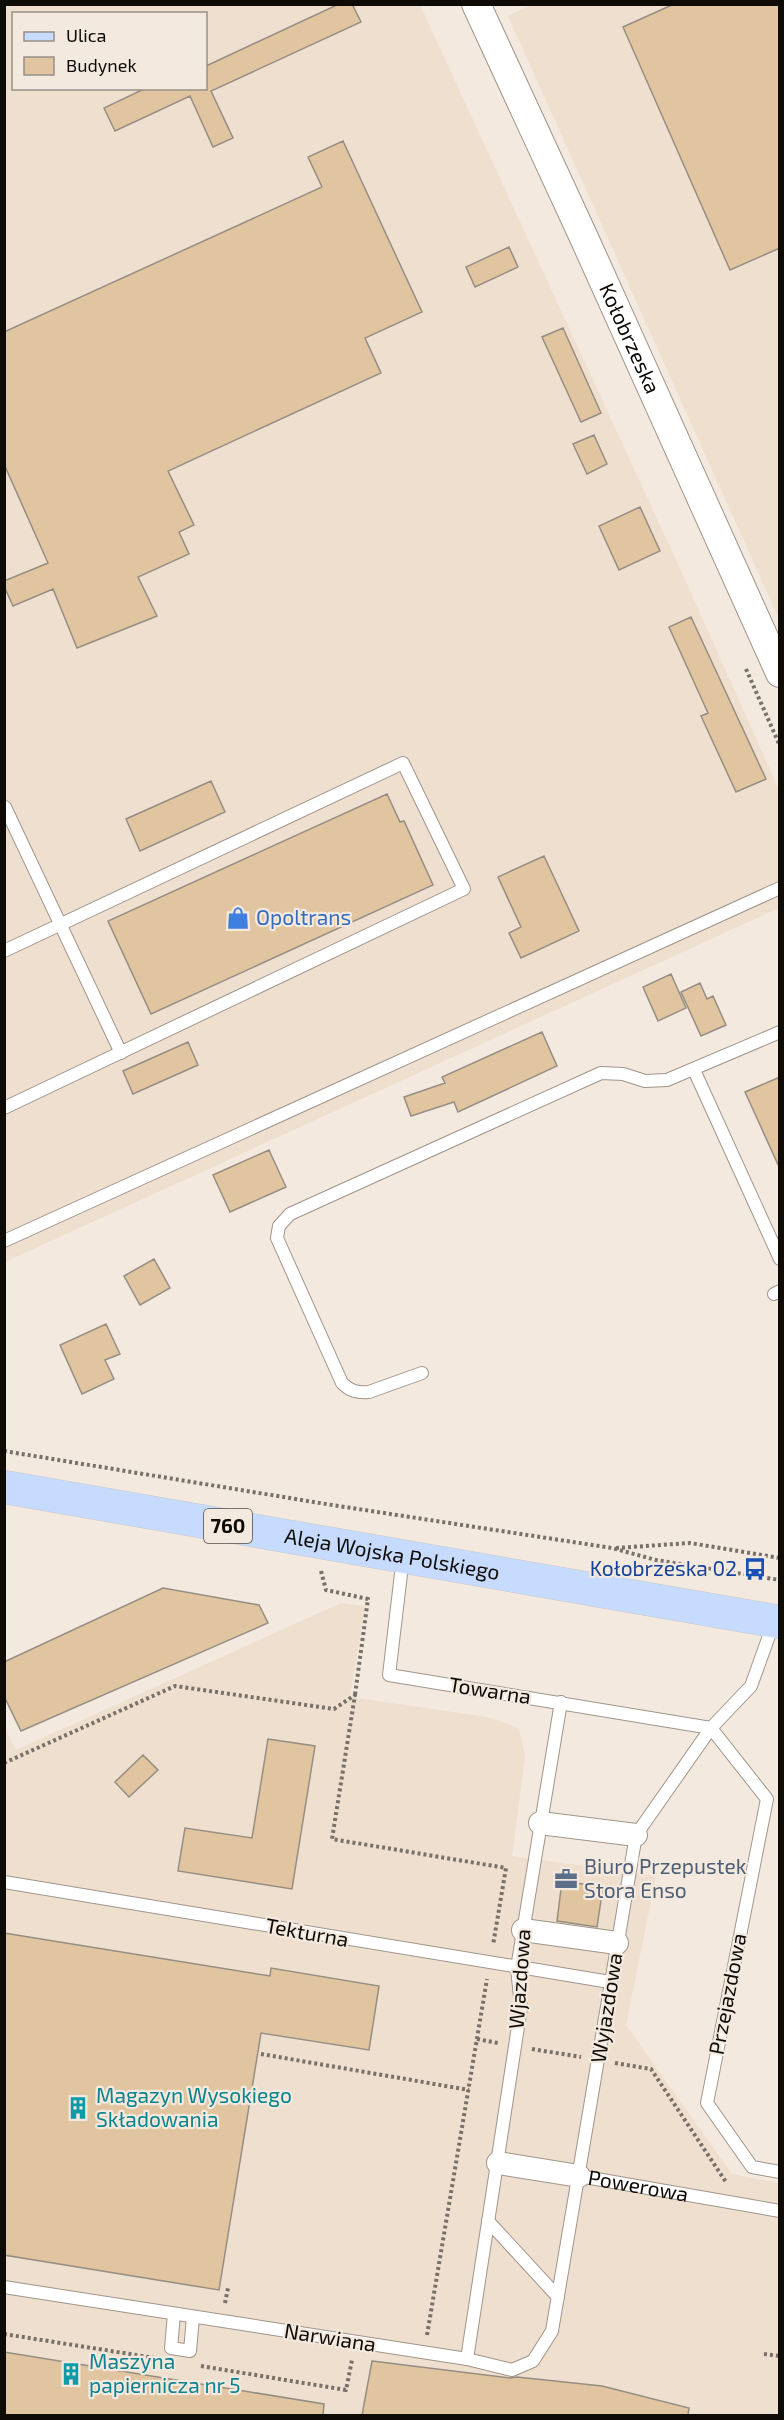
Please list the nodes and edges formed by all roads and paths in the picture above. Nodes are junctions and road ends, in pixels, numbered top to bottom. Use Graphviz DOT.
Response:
graph roads {
  1 [pos="476,4"];
  2 [pos="780,674"];
  3 [pos="5,807"];
  4 [pos="780,888"];
  5 [pos="60,924"];
  6 [pos="4,951"];
  7 [pos="780,1032"];
  8 [pos="121,1053"];
  9 [pos="694,1070"];
  10 [pos="4,1108"];
  11 [pos="4,1241"];
  12 [pos="780,1259"];
  13 [pos="422,1373"];
  14 [pos="4,1451"];
  15 [pos="4,1487"];
  16 [pos="332,1505"];
  17 [pos="325,1542"];
  18 [pos="612,1548"];
  19 [pos="403,1556"];
  20 [pos="780,1558"];
  21 [pos="780,1580"];
  22 [pos="777,1621"];
  23 [pos="355,1695"];
  24 [pos="561,1702"];
  25 [pos="711,1728"];
  26 [pos="4,1763"];
  27 [pos="540,1823"];
  28 [pos="636,1835"];
  29 [pos="4,1882"];
  30 [pos="523,1930"];
  31 [pos="617,1943"];
  32 [pos="490,1964"];
  33 [pos="517,1968"];
  34 [pos="610,1982"];
  35 [pos="477,2039"];
  36 [pos="515,2046"];
  37 [pos="261,2054"];
  38 [pos="598,2060"];
  39 [pos="469,2090"];
  40 [pos="498,2163"];
  41 [pos="780,2172"];
  42 [pos="579,2176"];
  43 [pos="737,2184"];
  44 [pos="780,2211"];
  45 [pos="488,2221"];
  46 [pos="4,2287"];
  47 [pos="558,2296"];
  48 [pos="174,2314"];
  49 [pos="194,2317"];
  50 [pos="4,2334"];
  51 [pos="424,2353"];
  52 [pos="353,2354"];
  53 [pos="764,2354"];
  54 [pos="780,2356"];
  55 [pos="156,2359"];
  56 [pos="466,2360"];
  57 [pos="192,2364"];
  1 -- 2 [label="street, Kołobrzeska"];
  3 -- 5 [label="lane"];
  4 -- 11 [label="lane"];
  5 -- 6 [label="lane"];
  5 -- 8 [label="lane"];
  5 -- 8 [label="lane"];
  7 -- 9 [label="lane"];
  8 -- 10 [label="lane"];
  9 -- 12 [label="lane"];
  9 -- 13 [label="lane"];
  14 -- 16 [label="path"];
  15 -- 17 [label="main road, Aleja Wojska Polskiego / 760"];
  16 -- 17 [label="path"];
  16 -- 18 [label="path"];
  17 -- 19 [label="main road, Aleja Wojska Polskiego / 760"];
  17 -- 23 [label="path"];
  18 -- 20 [label="path"];
  18 -- 21 [label="path"];
  19 -- 22 [label="main road, Aleja Wojska Polskiego / 760"];
  19 -- 24 [label="lane, Towarna"];
  22 -- 25 [label="lane, Wyjazdowa"];
  23 -- 26 [label="path"];
  23 -- 32 [label="path"];
  24 -- 25 [label="lane, Towarna"];
  24 -- 27 [label="lane, Wjazdowa"];
  25 -- 28 [label="lane, Wyjazdowa"];
  25 -- 41 [label="lane, Przejazdowa"];
  27 -- 28 [label="street"];
  27 -- 30 [label="lane, Wjazdowa"];
  28 -- 31 [label="lane, Wyjazdowa"];
  29 -- 32 [label="lane, Tekturna"];
  30 -- 31 [label="street"];
  30 -- 33 [label="lane, Wjazdowa"];
  31 -- 34 [label="lane, Wyjazdowa"];
  32 -- 33 [label="lane, Tekturna"];
  32 -- 35 [label="path"];
  33 -- 34 [label="lane, Tekturna"];
  33 -- 36 [label="lane, Wjazdowa"];
  34 -- 38 [label="lane, Wyjazdowa"];
  35 -- 36 [label="path"];
  35 -- 39 [label="path"];
  36 -- 38 [label="path"];
  36 -- 40 [label="lane, Wjazdowa"];
  37 -- 39 [label="path"];
  38 -- 42 [label="lane, Wyjazdowa"];
  38 -- 43 [label="path"];
  39 -- 51 [label="path"];
  40 -- 42 [label="street, Powerowa"];
  40 -- 45 [label="lane, Wjazdowa"];
  42 -- 44 [label="lane, Powerowa"];
  42 -- 47 [label="lane, Wyjazdowa"];
  45 -- 47 [label="lane"];
  45 -- 56 [label="lane, Wjazdowa"];
  46 -- 48 [label="lane, Narwiana"];
  47 -- 56 [label="lane, Wyjazdowa"];
  48 -- 49 [label="lane, Narwiana"];
  48 -- 49 [label="lane"];
  49 -- 51 [label="lane, Narwiana"];
  50 -- 55 [label="path"];
  51 -- 56 [label="lane, Narwiana"];
  52 -- 57 [label="path"];
  53 -- 54 [label="path"];
}
